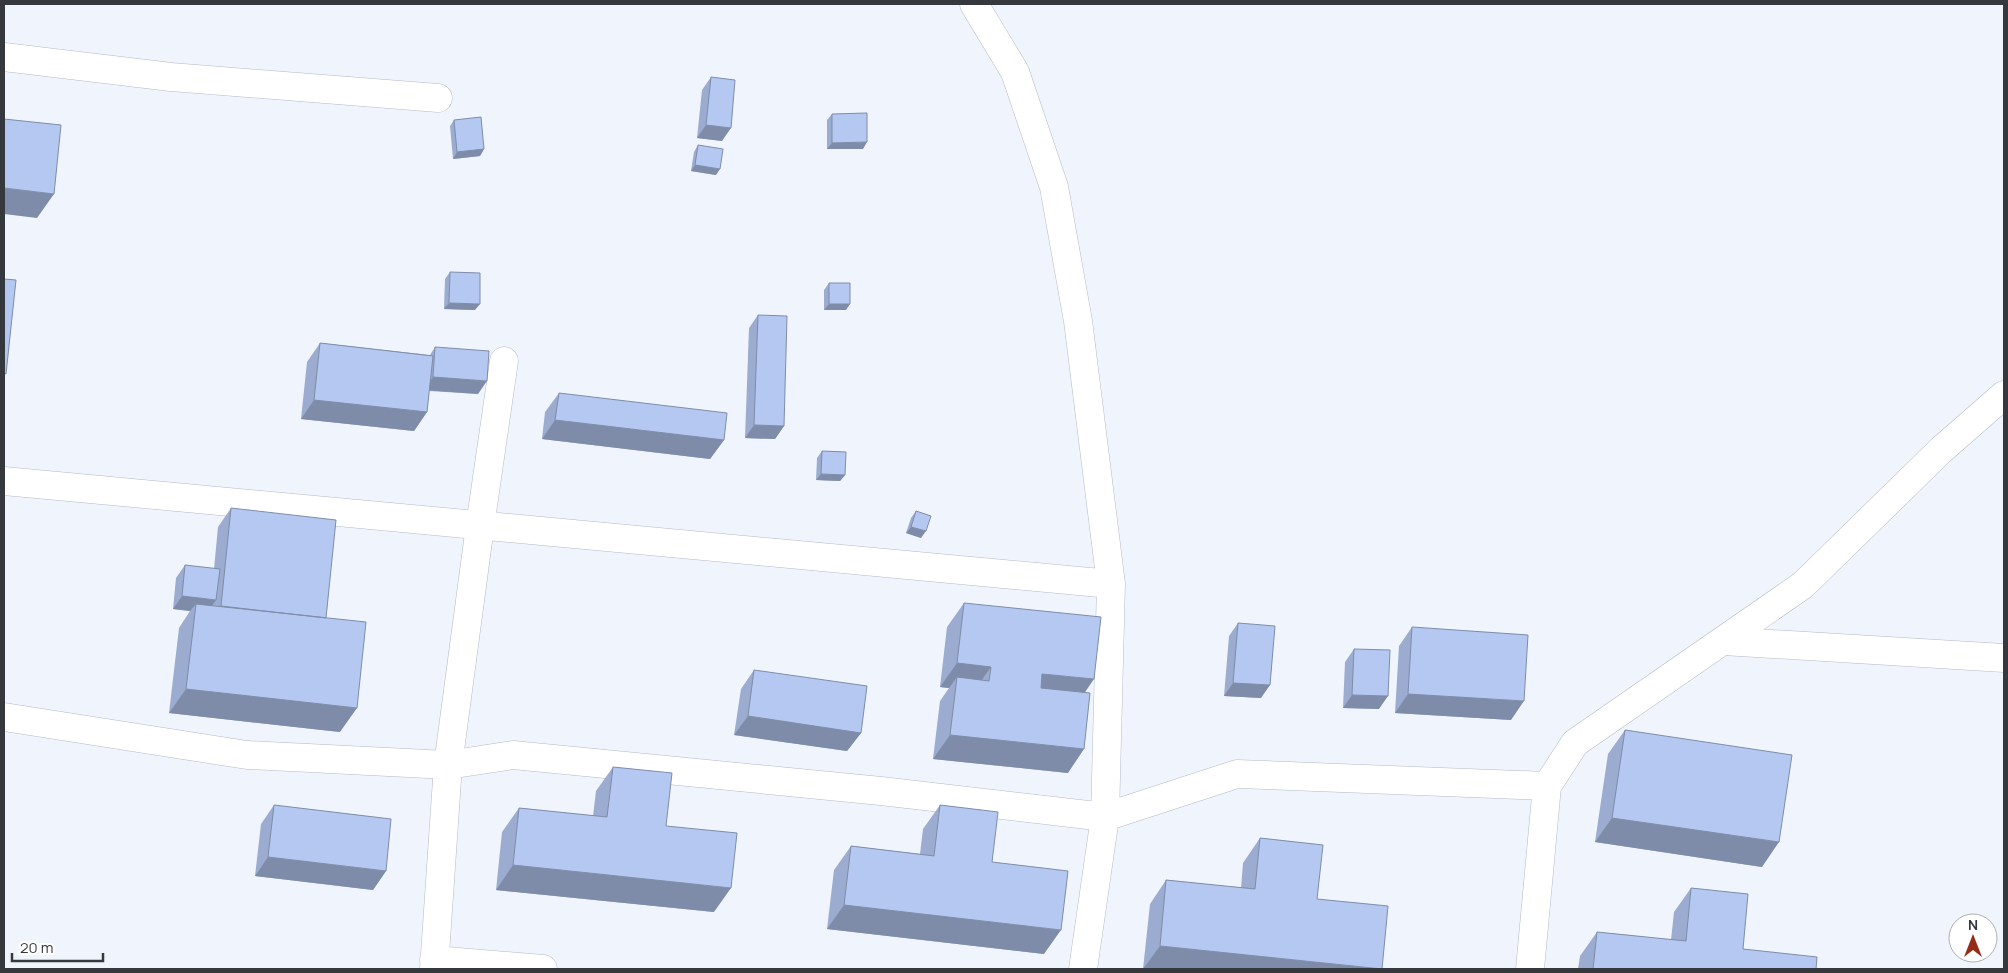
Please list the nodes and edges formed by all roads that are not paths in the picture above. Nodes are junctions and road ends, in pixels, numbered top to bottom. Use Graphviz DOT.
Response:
graph roads {
  1 [pos="974,4"];
  2 [pos="4,57"];
  3 [pos="438,98"];
  4 [pos="504,361"];
  5 [pos="2004,394"];
  6 [pos="4,480"];
  7 [pos="480,526"];
  8 [pos="1111,584"];
  9 [pos="1723,641"];
  10 [pos="2004,658"];
  11 [pos="4,717"];
  12 [pos="448,765"];
  13 [pos="1547,786"];
  14 [pos="1105,817"];
  15 [pos="434,965"];
  16 [pos="543,969"];
  17 [pos="1083,969"];
  18 [pos="1530,969"];
  1 -- 8 [label="street"];
  2 -- 3 [label="street"];
  4 -- 7 [label="street"];
  5 -- 9 [label="street"];
  6 -- 7 [label="street"];
  7 -- 8 [label="street"];
  7 -- 12 [label="street"];
  8 -- 14 [label="street"];
  9 -- 10 [label="street"];
  9 -- 13 [label="street"];
  11 -- 12 [label="street"];
  12 -- 14 [label="street"];
  12 -- 15 [label="street"];
  13 -- 14 [label="street"];
  13 -- 18 [label="street"];
  14 -- 17 [label="street"];
  15 -- 16 [label="street"];
}
